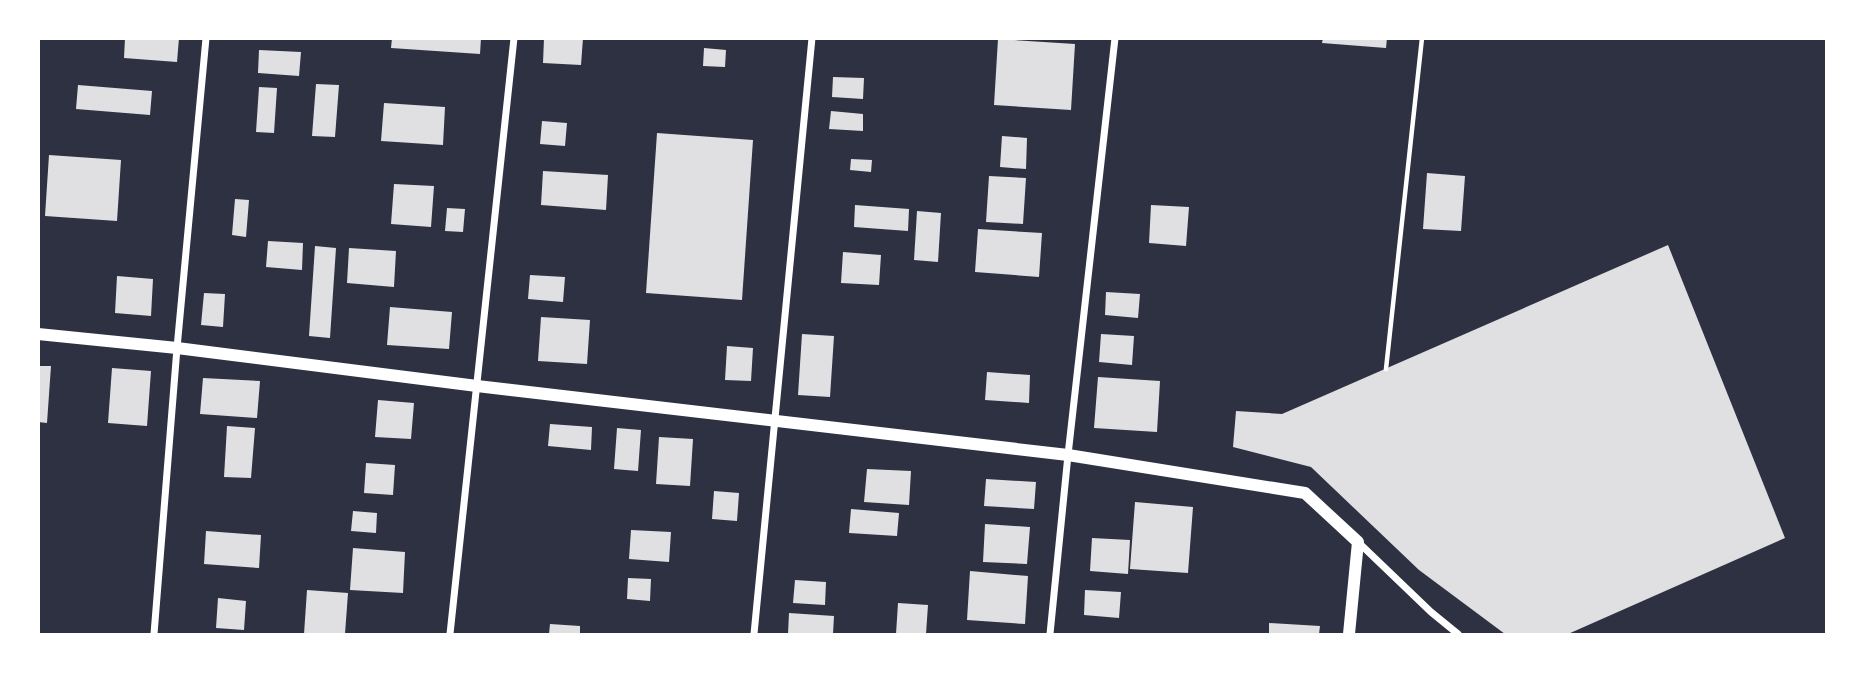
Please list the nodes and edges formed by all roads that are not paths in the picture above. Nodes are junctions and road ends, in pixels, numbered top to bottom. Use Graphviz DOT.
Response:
graph roads {
  1 [pos="206,38"];
  2 [pos="514,38"];
  3 [pos="812,38"];
  4 [pos="1115,38"];
  5 [pos="38,334"];
  6 [pos="177,348"];
  7 [pos="477,386"];
  8 [pos="775,422"];
  9 [pos="1068,456"];
  10 [pos="1358,542"];
  11 [pos="154,635"];
  12 [pos="450,635"];
  13 [pos="754,635"];
  14 [pos="1050,635"];
  15 [pos="1349,635"];
  16 [pos="1458,635"];
  1 -- 6 [label="street"];
  2 -- 7 [label="street"];
  3 -- 8 [label="street"];
  4 -- 9 [label="street"];
  5 -- 6 [label="street"];
  6 -- 7 [label="street"];
  6 -- 11 [label="street"];
  7 -- 8 [label="street"];
  7 -- 12 [label="street"];
  8 -- 9 [label="street"];
  8 -- 13 [label="street"];
  9 -- 10 [label="street"];
  9 -- 14 [label="street"];
  10 -- 15 [label="street"];
  10 -- 16 [label="street"];
}
